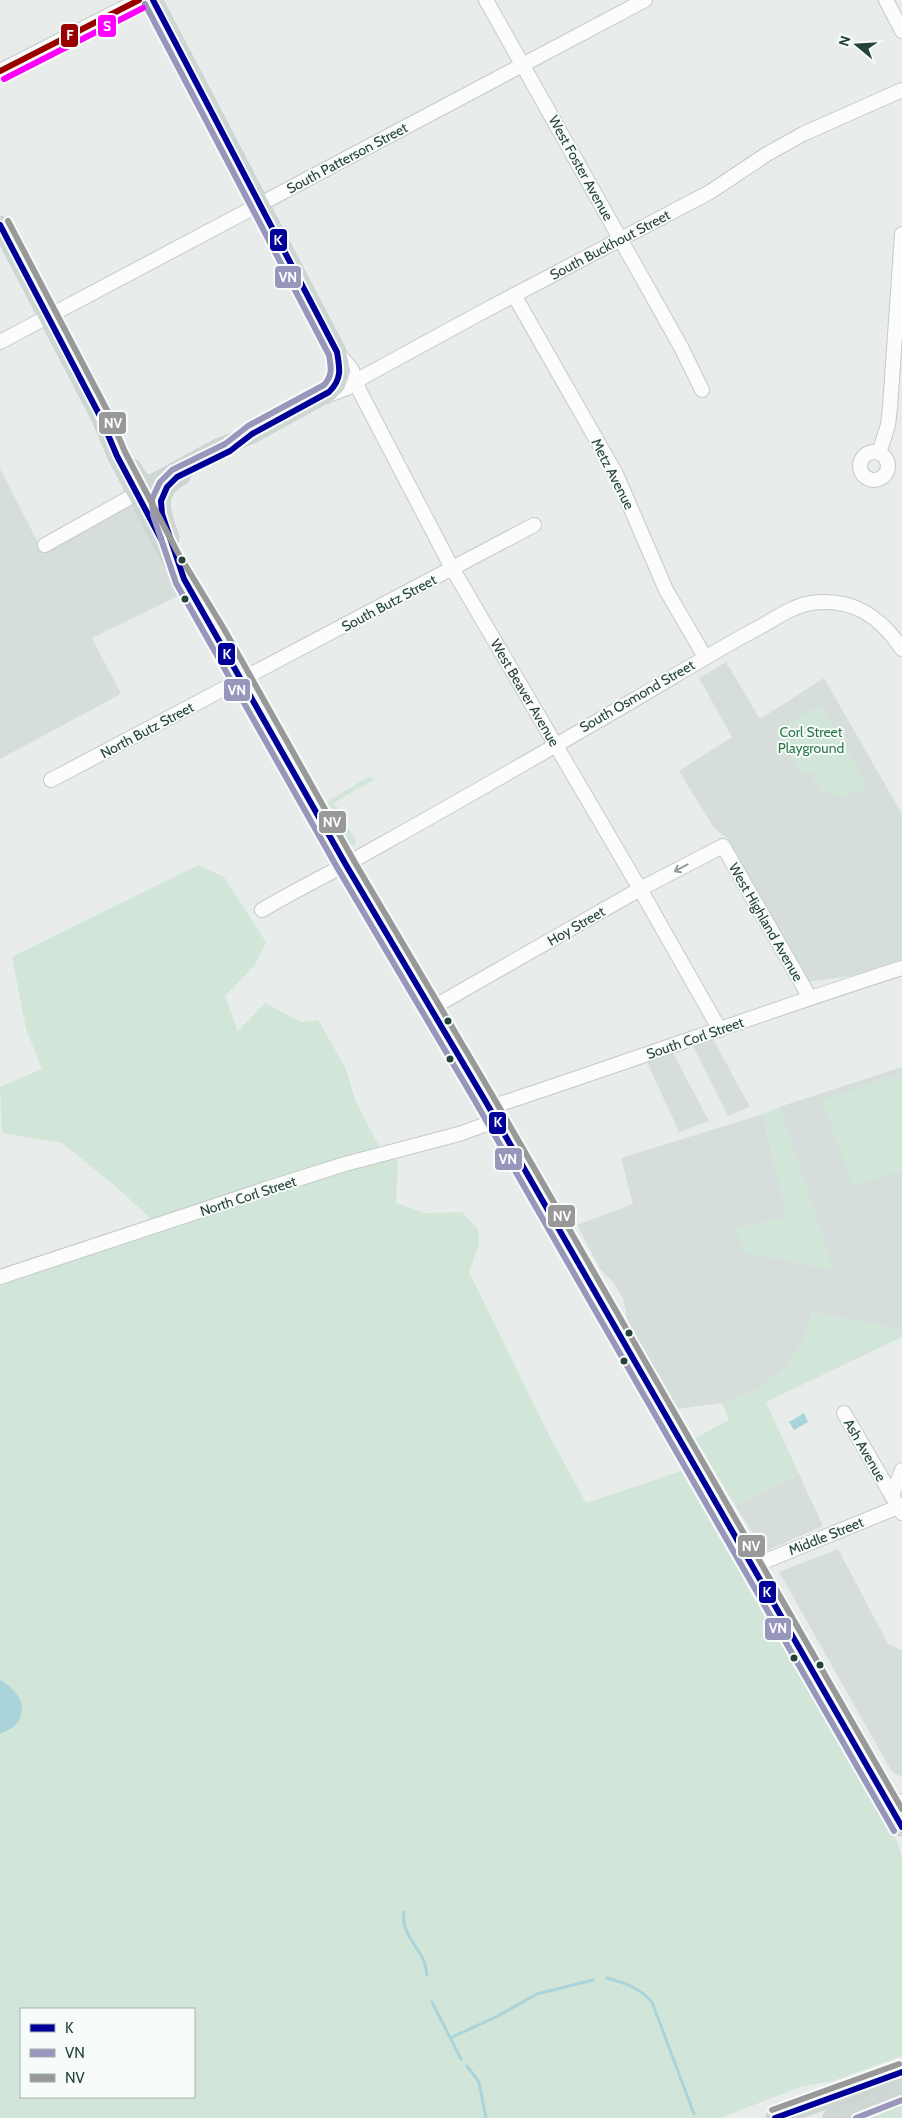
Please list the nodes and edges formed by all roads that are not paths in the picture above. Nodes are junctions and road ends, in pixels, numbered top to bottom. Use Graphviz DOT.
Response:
graph roads {
  1 [pos="139,0"];
  2 [pos="153,0"];
  3 [pos="486,0"];
  4 [pos="645,0"];
  5 [pos="886,0"];
  6 [pos="902,31"];
  7 [pos="522,65"];
  8 [pos="0,71"];
  9 [pos="902,90"];
  10 [pos="260,205"];
  11 [pos="0,225"];
  12 [pos="902,234"];
  13 [pos="621,240"];
  14 [pos="514,295"];
  15 [pos="49,316"];
  16 [pos="0,342"];
  17 [pos="348,379"];
  18 [pos="702,390"];
  19 [pos="100,416"];
  20 [pos="252,434"];
  21 [pos="880,453"];
  22 [pos="154,483"];
  23 [pos="138,494"];
  24 [pos="534,524"];
  25 [pos="45,545"];
  26 [pos="452,568"];
  27 [pos="184,579"];
  28 [pos="902,649"];
  29 [pos="704,657"];
  30 [pos="242,679"];
  31 [pos="555,744"];
  32 [pos="51,780"];
  33 [pos="722,846"];
  34 [pos="346,865"];
  35 [pos="640,890"];
  36 [pos="262,910"];
  37 [pos="902,968"];
  38 [pos="810,998"];
  39 [pos="430,1009"];
  40 [pos="720,1030"];
  41 [pos="492,1113"];
  42 [pos="0,1277"];
  43 [pos="844,1413"];
  44 [pos="902,1470"];
  45 [pos="897,1505"];
  46 [pos="753,1566"];
  47 [pos="897,1805"];
  48 [pos="902,1827"];
  49 [pos="902,2072"];
  50 [pos="902,2092"];
  51 [pos="775,2118"];
  52 [pos="832,2118"];
  1 -- 8 [label="street"];
  2 -- 10 [label="main road, West Beaver Avenue"];
  3 -- 7 [label="street, West Foster Avenue"];
  4 -- 7 [label="street, South Patterson Street"];
  5 -- 6 [label="street"];
  7 -- 10 [label="street, South Patterson Street"];
  7 -- 13 [label="street, West Foster Avenue"];
  9 -- 13 [label="street, South Buckhout Street"];
  10 -- 15 [label="street, South Patterson Street"];
  10 -- 17 [label="main road, West Beaver Avenue"];
  11 -- 15 [label="main road"];
  12 -- 21 [label="street"];
  13 -- 14 [label="street, South Buckhout Street"];
  13 -- 18 [label="street, West Foster Avenue"];
  14 -- 17 [label="street, South Buckhout Street"];
  14 -- 29 [label="street, Metz Avenue"];
  15 -- 16 [label="street, South Patterson Street"];
  15 -- 19 [label="main road"];
  17 -- 20 [label="main road, South Buckhout Street"];
  17 -- 26 [label="street, West Beaver Avenue"];
  19 -- 22 [label="main road"];
  19 -- 23 [label="main road"];
  20 -- 22 [label="main road"];
  20 -- 27 [label="main road"];
  22 -- 23 [label="street"];
  23 -- 25 [label="street"];
  23 -- 27 [label="main road"];
  24 -- 26 [label="street, South Butz Street"];
  26 -- 30 [label="street, South Butz Street"];
  26 -- 31 [label="street, West Beaver Avenue"];
  27 -- 30 [label="main road"];
  28 -- 29 [label="street, South Osmond Street"];
  29 -- 31 [label="street, South Osmond Street"];
  30 -- 32 [label="street, North Butz Street"];
  30 -- 34 [label="main road"];
  31 -- 34 [label="street, South Osmond Street"];
  31 -- 35 [label="street, West Beaver Avenue"];
  33 -- 35 [label="street, Hoy Street, one-way"];
  33 -- 38 [label="street, West Highland Avenue"];
  34 -- 36 [label="street, South Osmond Street"];
  34 -- 39 [label="main road"];
  35 -- 39 [label="street, Hoy Street"];
  35 -- 40 [label="street, West Beaver Avenue"];
  37 -- 38 [label="street, South Corl Street"];
  38 -- 40 [label="street, South Corl Street"];
  39 -- 41 [label="main road"];
  40 -- 41 [label="street, South Corl Street"];
  41 -- 42 [label="street, North Corl Street"];
  41 -- 46 [label="main road"];
  43 -- 45 [label="street, Ash Avenue"];
  44 -- 45 [label="street"];
  45 -- 46 [label="street, Middle Street"];
  46 -- 47 [label="main road"];
  47 -- 48 [label="main road"];
  49 -- 51 [label="main road"];
  50 -- 52 [label="main road"];
}
